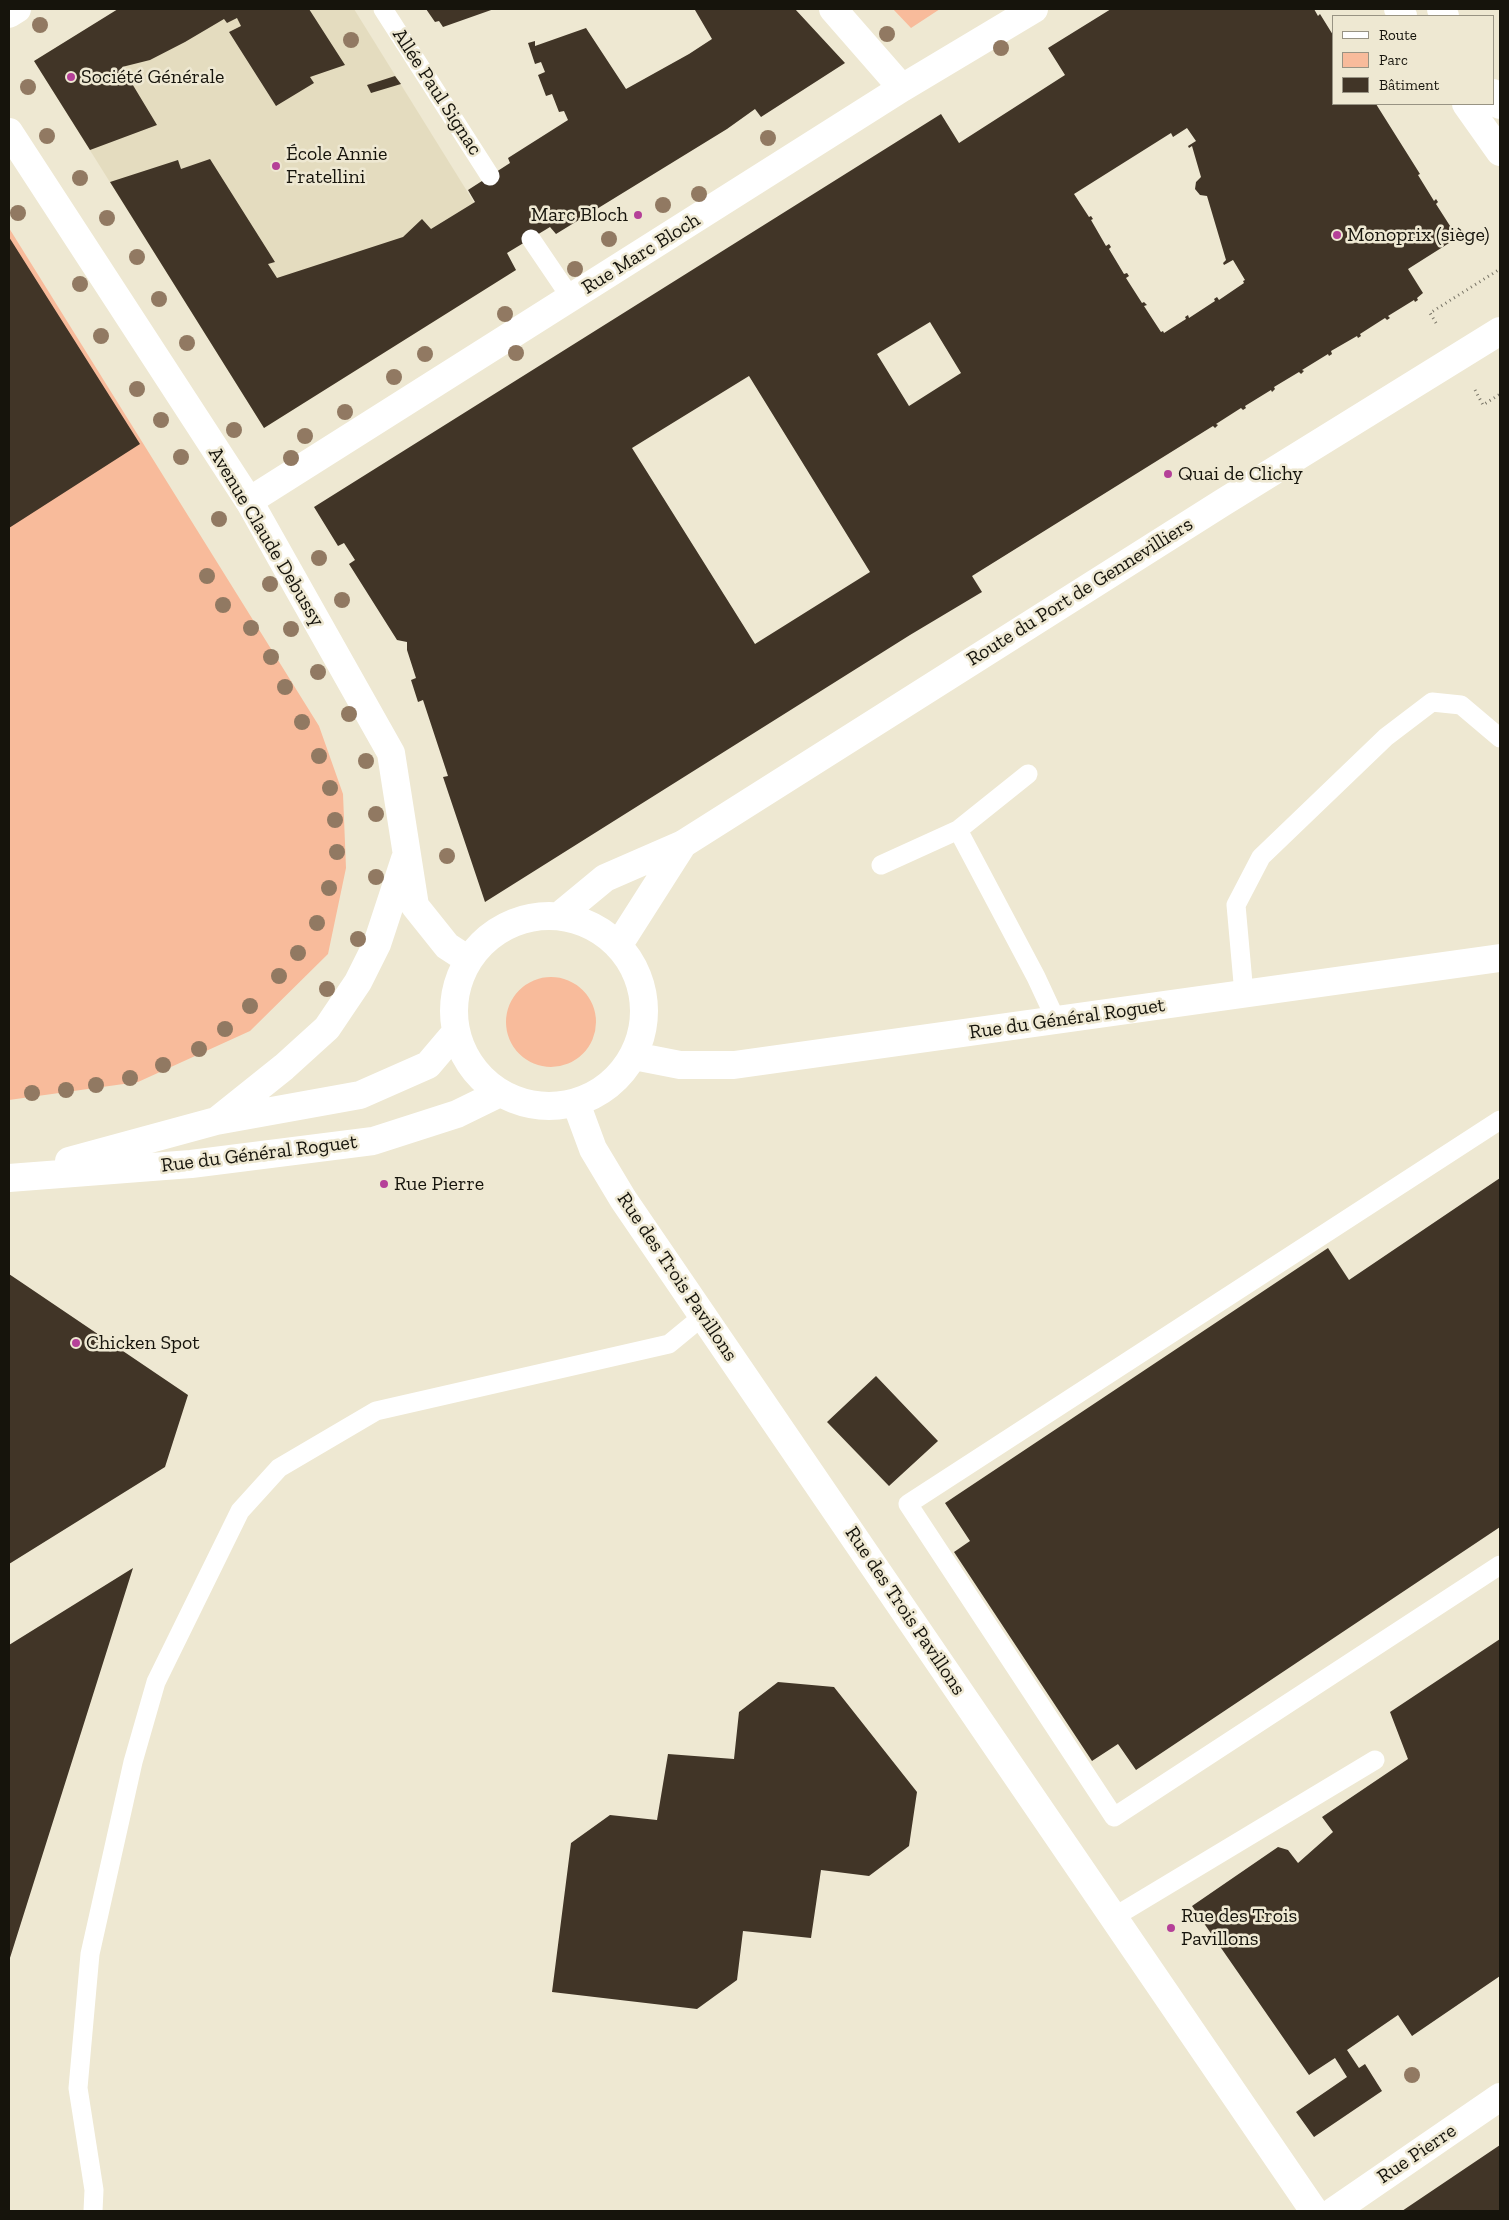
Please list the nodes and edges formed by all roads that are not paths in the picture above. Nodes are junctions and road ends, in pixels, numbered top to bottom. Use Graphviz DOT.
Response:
graph roads {
  1 [pos="18,9"];
  2 [pos="383,9"];
  3 [pos="833,9"];
  4 [pos="1031,10"];
  5 [pos="9,14"];
  6 [pos="902,88"];
  7 [pos="1467,105"];
  8 [pos="9,132"];
  9 [pos="1500,152"];
  10 [pos="490,176"];
  11 [pos="531,239"];
  12 [pos="571,298"];
  13 [pos="1490,337"];
  14 [pos="249,501"];
  15 [pos="1500,738"];
  16 [pos="1028,774"];
  17 [pos="958,830"];
  18 [pos="683,844"];
  19 [pos="406,857"];
  20 [pos="881,865"];
  21 [pos="559,916"];
  22 [pos="618,946"];
  23 [pos="1500,958"];
  24 [pos="467,959"];
  25 [pos="1244,994"];
  26 [pos="1056,1020"];
  27 [pos="456,1032"];
  28 [pos="634,1056"];
  29 [pos="500,1093"];
  30 [pos="576,1103"];
  31 [pos="1500,1120"];
  32 [pos="216,1121"];
  33 [pos="9,1177"];
  34 [pos="703,1316"];
  35 [pos="1500,1565"];
  36 [pos="1375,1760"];
  37 [pos="1114,1917"];
  38 [pos="1500,2097"];
  39 [pos="93,2211"];
  40 [pos="1314,2211"];
  41 [pos="1334,2211"];
  1 -- 5 [label="street"];
  2 -- 10 [label="lane, Allée Paul Signac"];
  3 -- 6 [label="street"];
  4 -- 6 [label="street, Rue Marc Bloch"];
  6 -- 12 [label="street, Rue Marc Bloch"];
  7 -- 9 [label="street"];
  8 -- 14 [label="street, Avenue Claude Debussy"];
  11 -- 12 [label="lane"];
  12 -- 14 [label="street, Rue Marc Bloch"];
  13 -- 18 [label="street, Route du Port de Gennevilliers"];
  14 -- 19 [label="street, Avenue Claude Debussy"];
  15 -- 25 [label="lane"];
  16 -- 17 [label="lane"];
  17 -- 20 [label="lane"];
  17 -- 26 [label="lane"];
  18 -- 21 [label="street, Route du Port de Gennevilliers"];
  18 -- 22 [label="street, Route du Port de Gennevilliers"];
  19 -- 24 [label="street, Avenue Claude Debussy"];
  19 -- 32 [label="street"];
  21 -- 22 [label="street"];
  21 -- 24 [label="street"];
  22 -- 28 [label="street"];
  23 -- 25 [label="street, Rue du Général Roguet"];
  24 -- 27 [label="street"];
  25 -- 26 [label="street, Rue du Général Roguet"];
  26 -- 28 [label="street, Rue du Général Roguet"];
  27 -- 29 [label="street"];
  27 -- 32 [label="street, Rue du Général Roguet"];
  28 -- 30 [label="street"];
  29 -- 30 [label="street"];
  29 -- 33 [label="street, Rue du Général Roguet"];
  30 -- 34 [label="street, Rue des Trois Pavillons"];
  31 -- 35 [label="lane"];
  32 -- 33 [label="street, Rue du Général Roguet"];
  34 -- 37 [label="street, Rue des Trois Pavillons"];
  34 -- 39 [label="lane"];
  36 -- 37 [label="lane"];
  37 -- 40 [label="street, Rue des Trois Pavillons"];
  38 -- 41 [label="street, Rue Pierre"];
}
